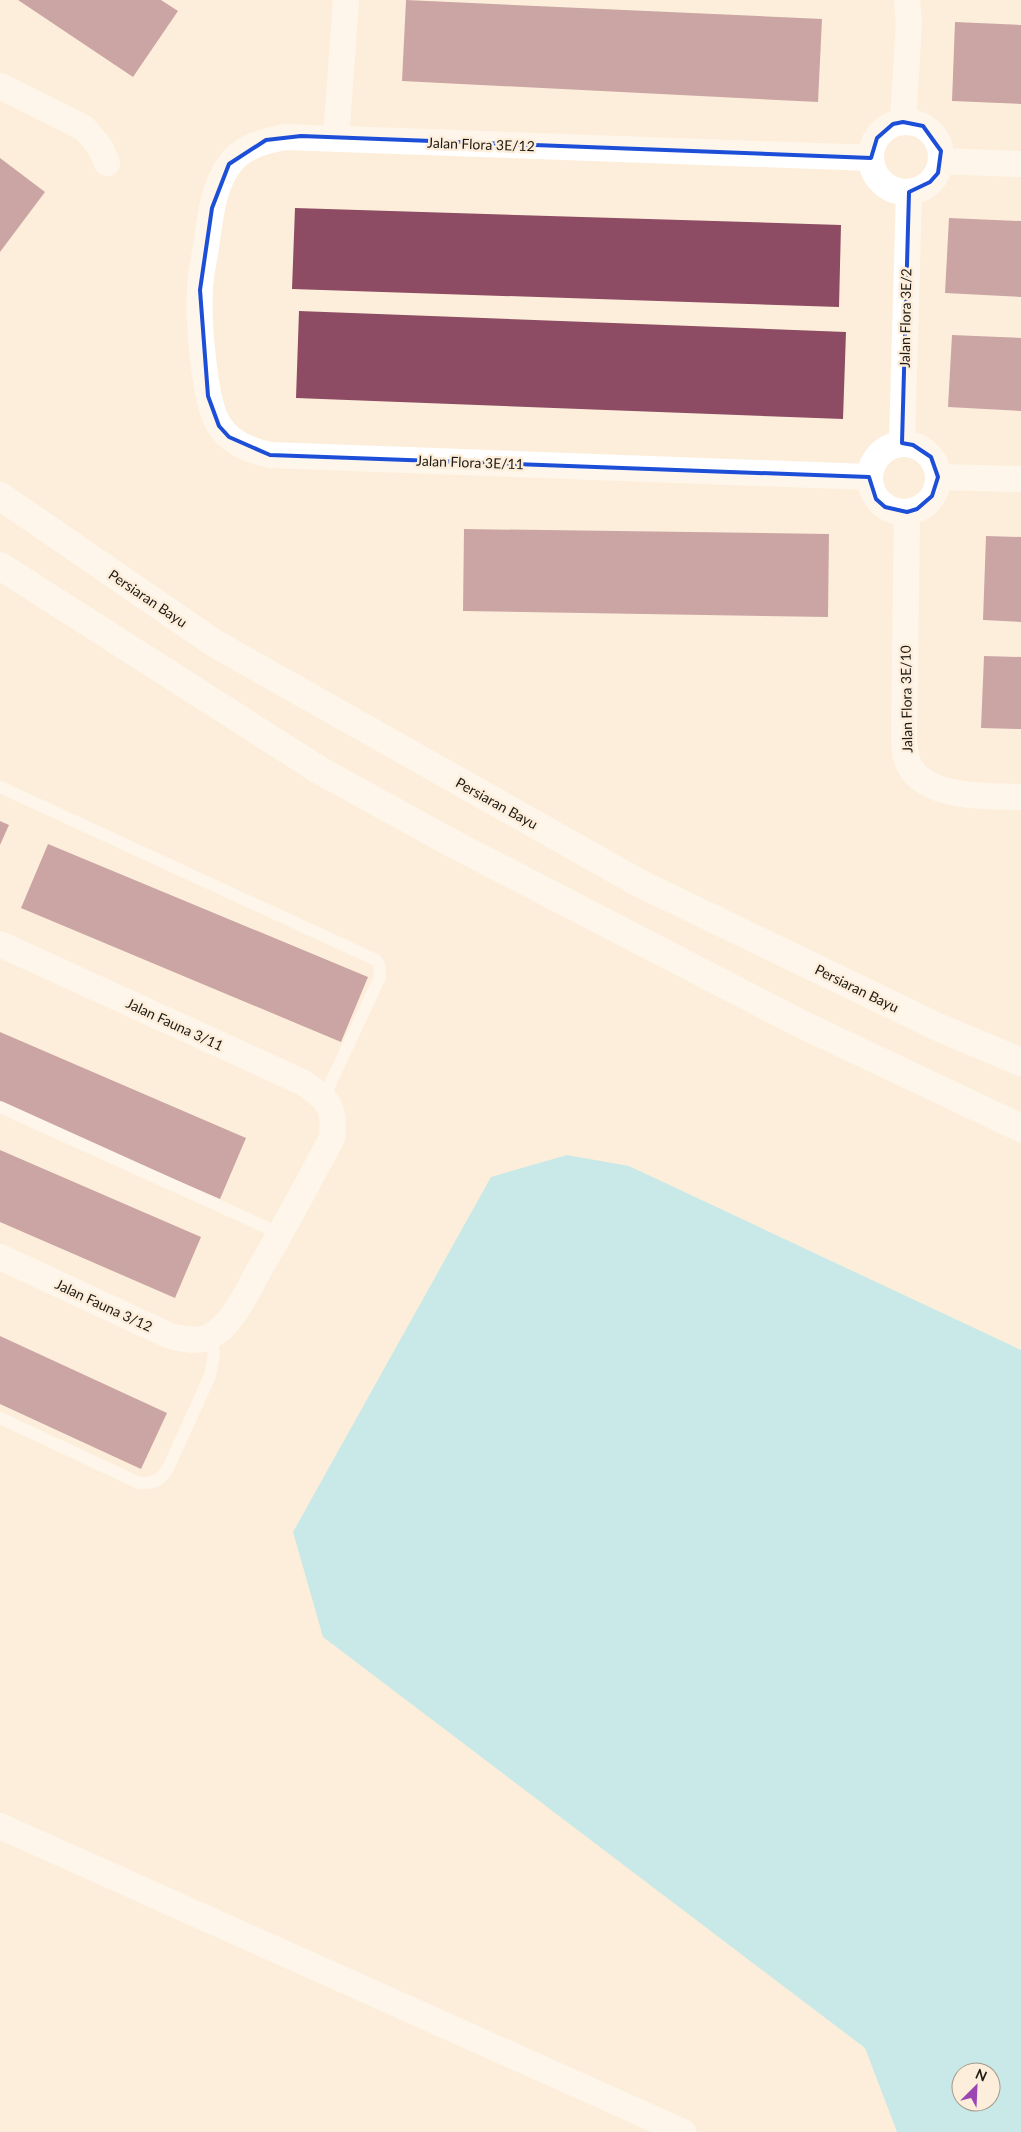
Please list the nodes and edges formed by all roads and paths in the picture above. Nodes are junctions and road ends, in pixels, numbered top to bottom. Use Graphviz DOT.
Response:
graph roads {
  1 [pos="346,0"];
  2 [pos="907,0"];
  3 [pos="0,86"];
  4 [pos="903,122"];
  5 [pos="336,139"];
  6 [pos="871,158"];
  7 [pos="941,161"];
  8 [pos="107,164"];
  9 [pos="1021,164"];
  10 [pos="908,192"];
  11 [pos="200,290"];
  12 [pos="902,443"];
  13 [pos="869,477"];
  14 [pos="938,477"];
  15 [pos="1021,479"];
  16 [pos="0,496"];
  17 [pos="908,512"];
  18 [pos="0,566"];
  19 [pos="0,787"];
  20 [pos="1021,797"];
  21 [pos="0,944"];
  22 [pos="1021,1062"];
  23 [pos="0,1107"];
  24 [pos="329,1108"];
  25 [pos="1021,1128"];
  26 [pos="281,1234"];
  27 [pos="0,1257"];
  28 [pos="211,1336"];
  29 [pos="0,1418"];
  30 [pos="0,1826"];
  31 [pos="683,2132"];
  1 -- 5 [label="street"];
  2 -- 4 [label="street"];
  3 -- 8 [label="street"];
  4 -- 6 [label="street"];
  4 -- 7 [label="street"];
  5 -- 6 [label="street, Jalan Flora 3E/12"];
  5 -- 11 [label="street, Jalan Flora 3E/12"];
  6 -- 10 [label="street"];
  7 -- 9 [label="street"];
  7 -- 10 [label="street"];
  10 -- 12 [label="street, Jalan Flora 3E/2"];
  11 -- 13 [label="street, Jalan Flora 3E/11"];
  12 -- 13 [label="street"];
  12 -- 14 [label="street"];
  13 -- 17 [label="street"];
  14 -- 15 [label="street"];
  14 -- 17 [label="street"];
  16 -- 22 [label="main road, Persiaran Bayu"];
  17 -- 20 [label="street, Jalan Flora 3E/10"];
  18 -- 25 [label="main road"];
  19 -- 24 [label="lane"];
  21 -- 24 [label="street, Jalan Fauna 3/11"];
  23 -- 26 [label="lane"];
  24 -- 26 [label="street"];
  26 -- 28 [label="street"];
  27 -- 28 [label="street, Jalan Fauna 3/12"];
  28 -- 29 [label="lane"];
  30 -- 31 [label="street"];
}
